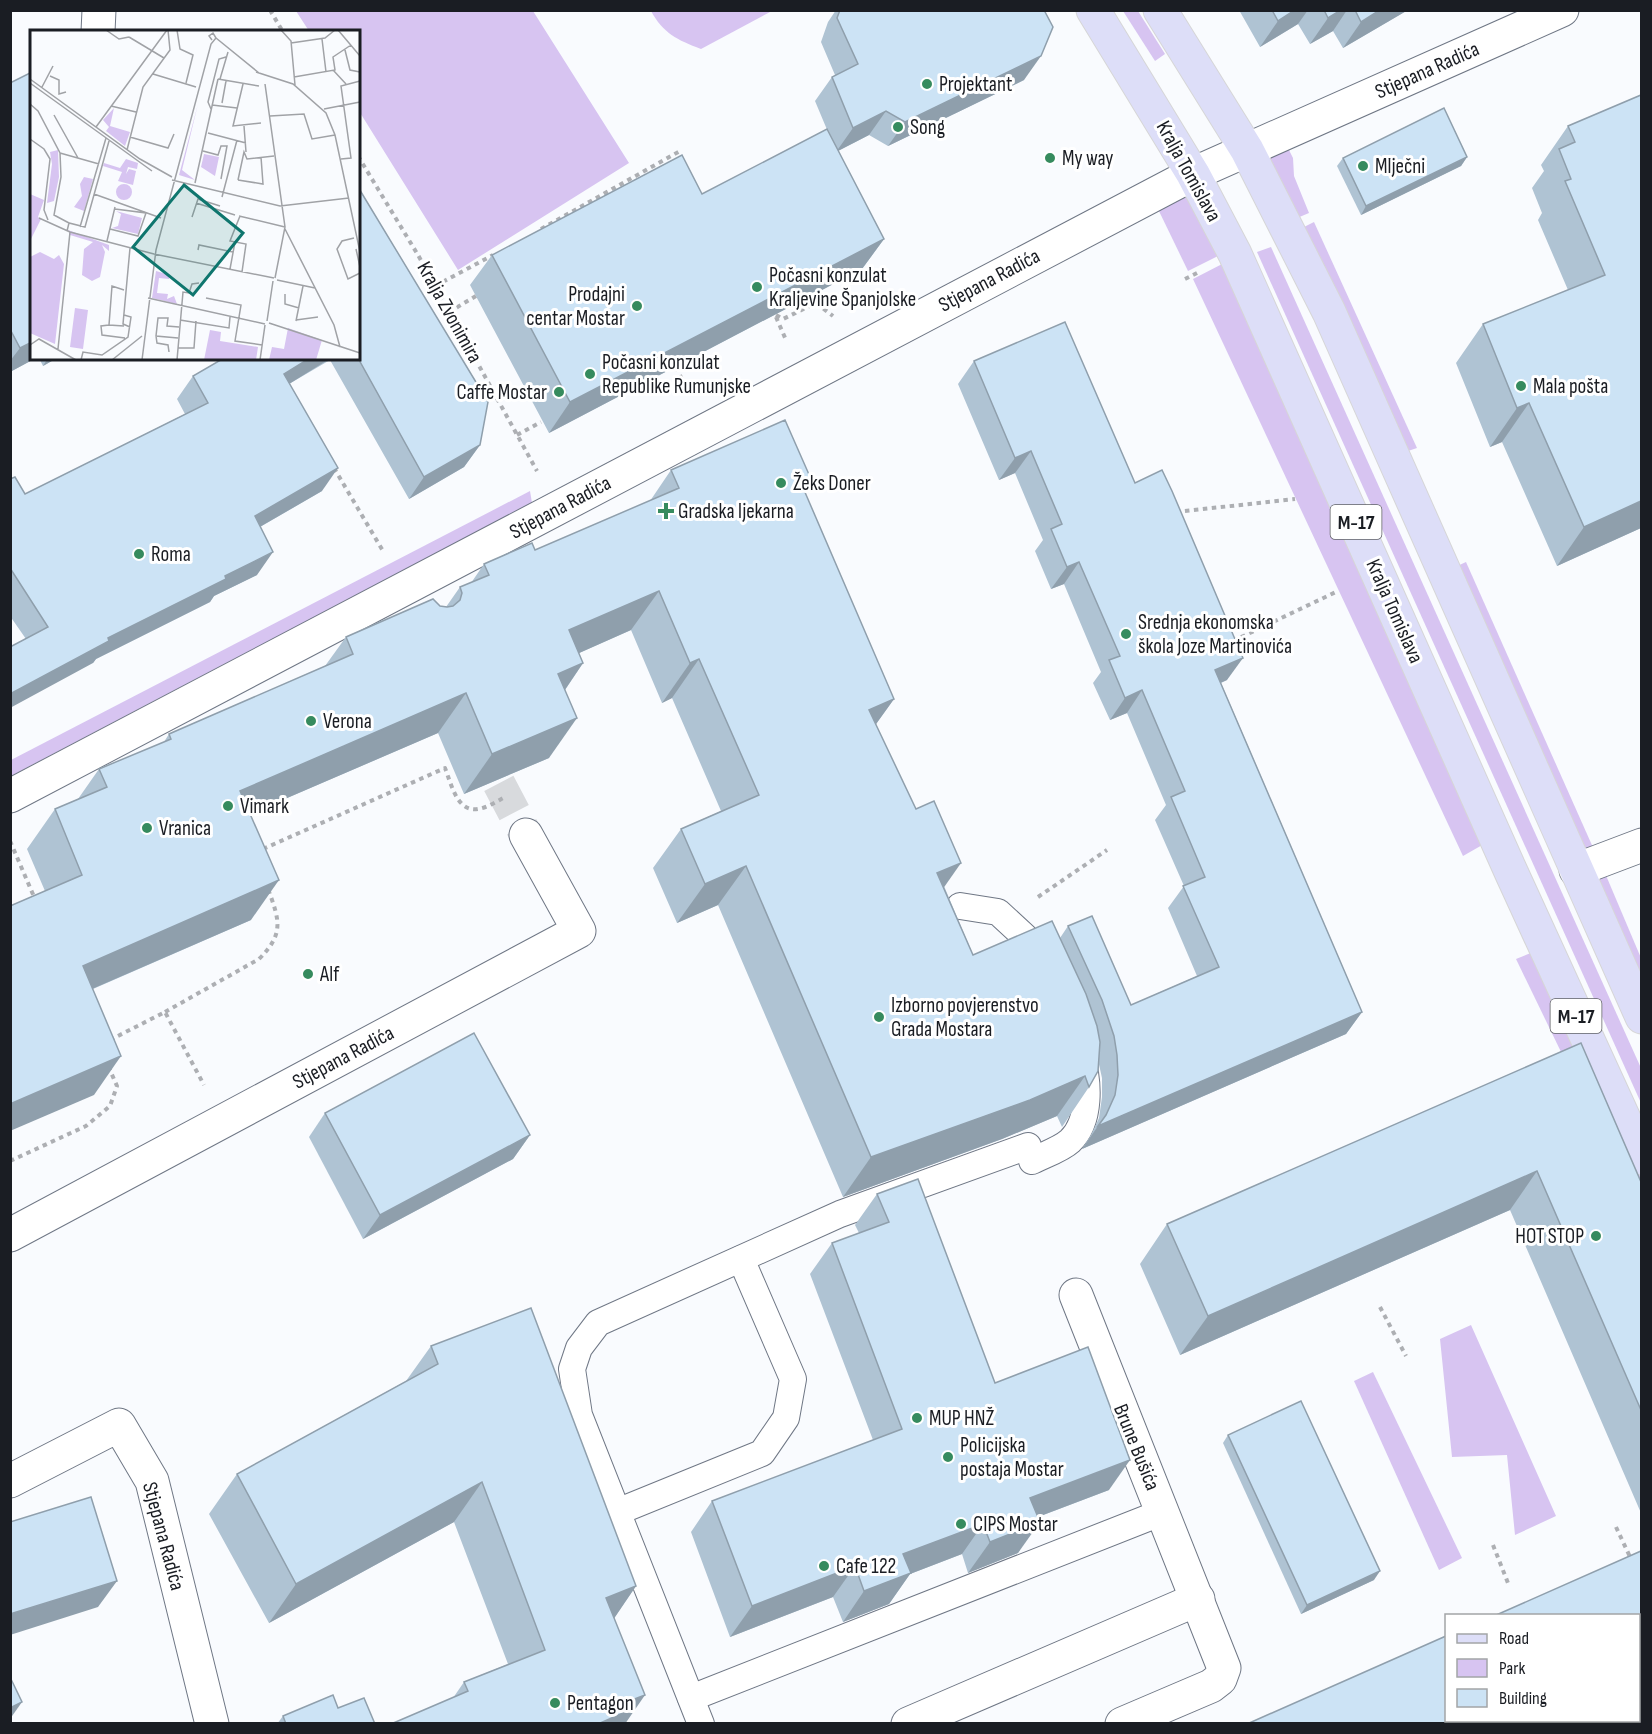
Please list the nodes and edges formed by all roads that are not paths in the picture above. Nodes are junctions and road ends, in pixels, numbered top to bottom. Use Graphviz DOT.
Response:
graph roads {
  1 [pos="99,10"];
  2 [pos="1093,10"];
  3 [pos="1160,10"];
  4 [pos="1562,10"];
  5 [pos="98,30"];
  6 [pos="1247,150"];
  7 [pos="1193,174"];
  8 [pos="10,796"];
  9 [pos="526,835"];
  10 [pos="1641,845"];
  11 [pos="1576,870"];
  12 [pos="960,906"];
  13 [pos="1051,981"];
  14 [pos="1641,1017"];
  15 [pos="1073,1031"];
  16 [pos="1641,1158"];
  17 [pos="10,1235"];
  18 [pos="741,1259"];
  19 [pos="1076,1295"];
  20 [pos="14,1470"];
  21 [pos="617,1512"];
  22 [pos="1163,1512"];
  23 [pos="1198,1599"];
  24 [pos="691,1698"];
  25 [pos="212,1724"];
  26 [pos="701,1724"];
  27 [pos="908,1724"];
  28 [pos="1122,1724"];
  1 -- 5 [label="street"];
  2 -- 7 [label="main road, Kralja Tomislava / M-17"];
  3 -- 6 [label="main road, M-17"];
  4 -- 6 [label="street, Stjepana Radića"];
  6 -- 7 [label="street, Stjepana Radića"];
  6 -- 11 [label="main road, M-17"];
  7 -- 8 [label="street, Stjepana Radića"];
  7 -- 16 [label="main road, Kralja Tomislava / M-17"];
  9 -- 17 [label="street, Stjepana Radića"];
  10 -- 11 [label="street"];
  11 -- 14 [label="main road, M-17"];
  12 -- 13 [label="lane"];
  15 -- 18 [label="lane"];
  18 -- 21 [label="lane"];
  18 -- 21 [label="lane"];
  19 -- 22 [label="street, Brune Bušića"];
  20 -- 25 [label="street, Stjepana Radića"];
  21 -- 24 [label="lane"];
  22 -- 23 [label="street, Brune Bušića"];
  22 -- 24 [label="lane"];
  23 -- 27 [label="street"];
  23 -- 28 [label="street, Brune Bušića"];
  24 -- 26 [label="lane"];
}
